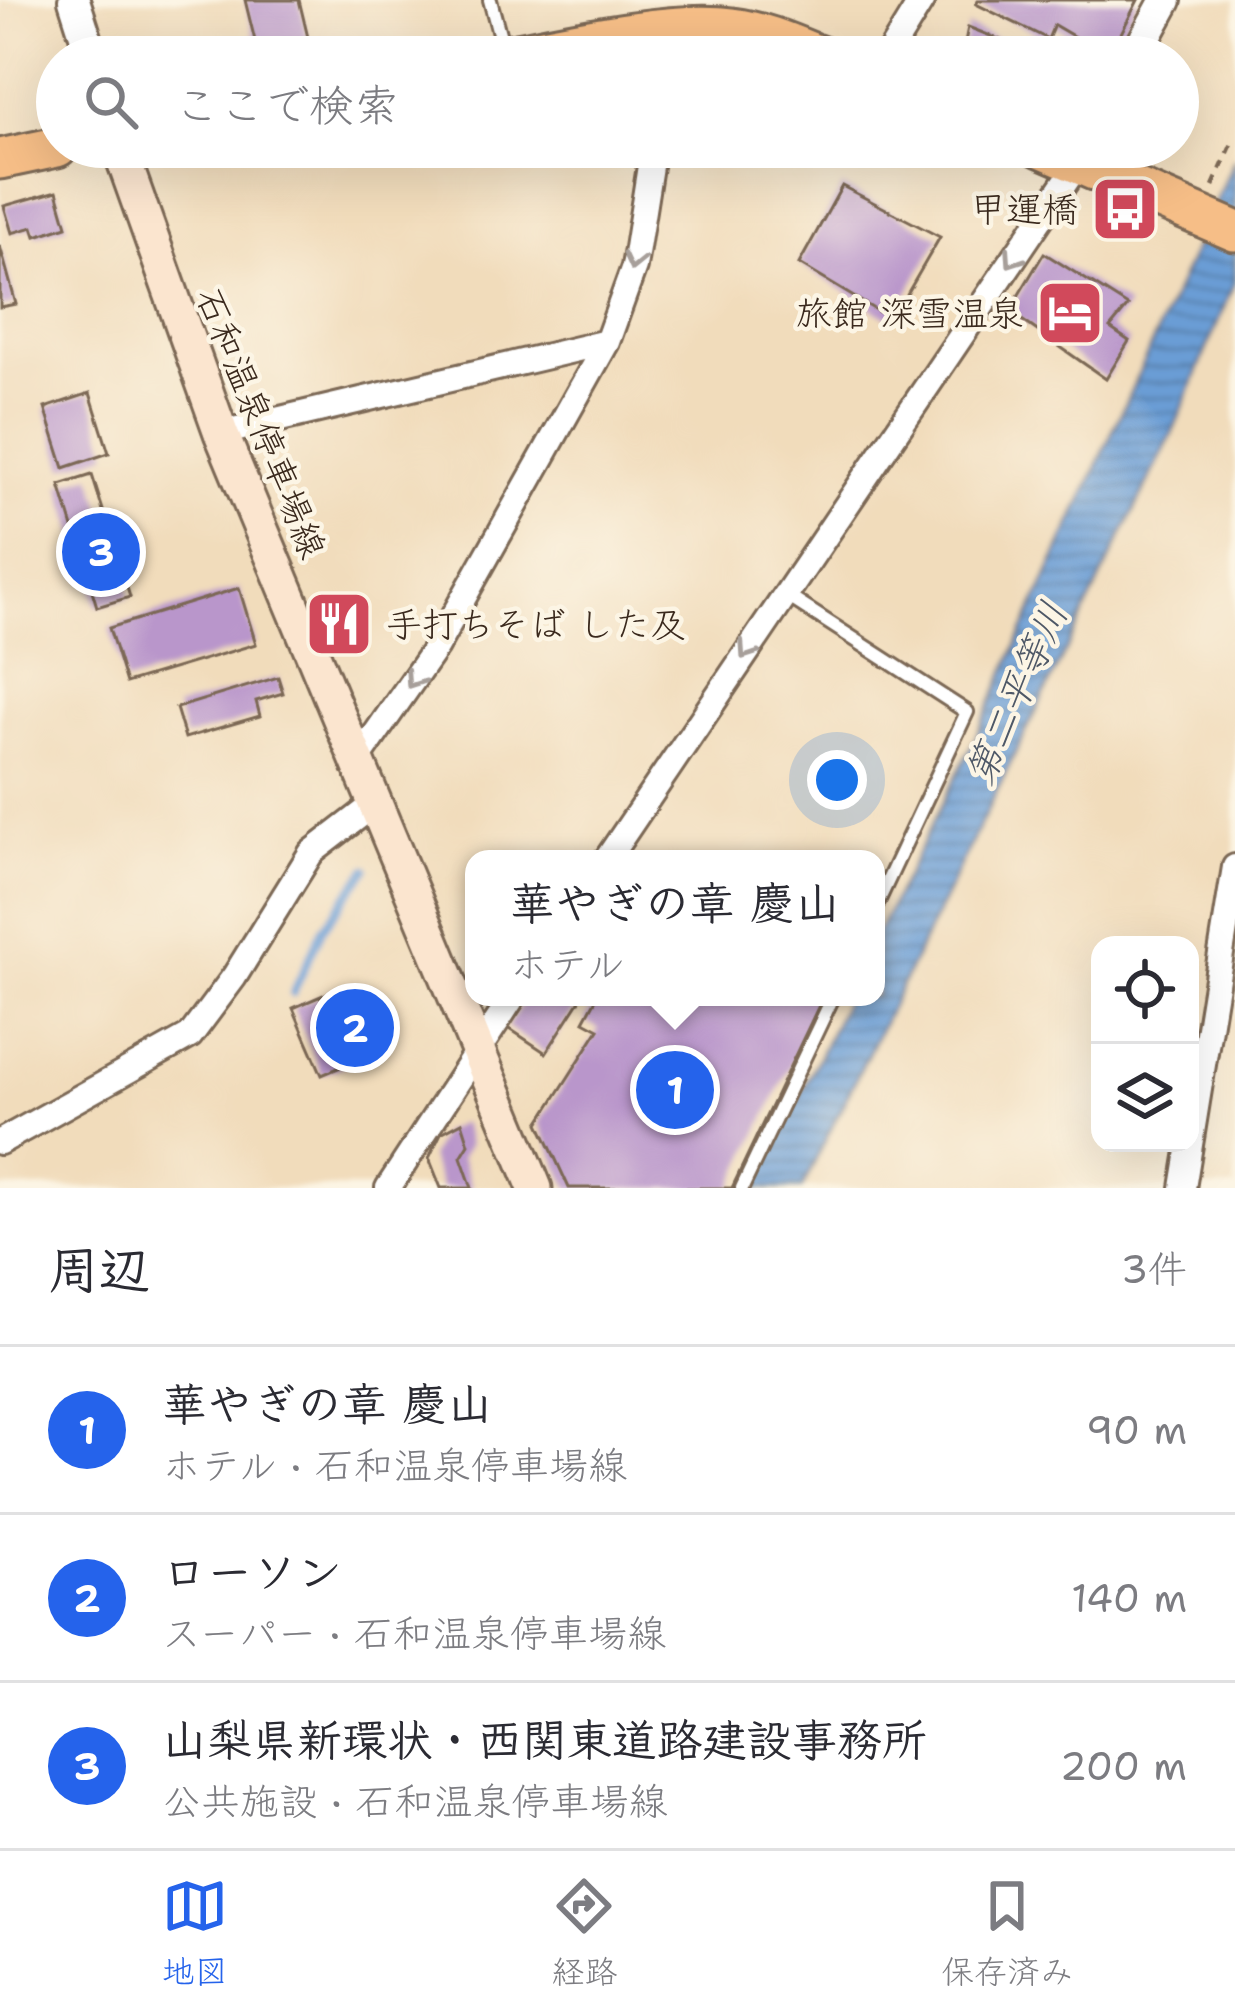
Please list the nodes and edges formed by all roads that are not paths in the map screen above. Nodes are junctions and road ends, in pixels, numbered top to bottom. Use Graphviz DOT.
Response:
graph roads {
  1 [pos="74,0"];
  2 [pos="490,0"];
  3 [pos="922,0"];
  4 [pos="1166,0"];
  5 [pos="684,28"];
  6 [pos="85,36"];
  7 [pos="497,36"];
  8 [pos="632,36"];
  9 [pos="770,36"];
  10 [pos="900,36"];
  11 [pos="1147,36"];
  12 [pos="36,151"];
  13 [pos="0,159"];
  14 [pos="126,168"];
  15 [pos="650,168"];
  16 [pos="1074,168"];
  17 [pos="1110,168"];
  18 [pos="1218,224"];
  19 [pos="608,343"];
  20 [pos="220,433"];
  21 [pos="786,595"];
  22 [pos="356,762"];
  23 [pos="372,806"];
  24 [pos="613,850"];
  25 [pos="1235,867"];
  26 [pos="885,887"];
  27 [pos="507,1006"];
  28 [pos="829,1006"];
  29 [pos="479,1051"];
  30 [pos="0,1142"];
  31 [pos="388,1188"];
  32 [pos="535,1188"];
  33 [pos="742,1188"];
  34 [pos="1183,1188"];
  1 -- 6 [label="street"];
  2 -- 7 [label="lane"];
  3 -- 10 [label="street"];
  4 -- 11 [label="street"];
  5 -- 8 [label="highway"];
  5 -- 9 [label="highway"];
  12 -- 13 [label="highway"];
  14 -- 20 [label="main road, 石和温泉停車場線"];
  15 -- 19 [label="street, one-way"];
  16 -- 21 [label="street, one-way"];
  17 -- 18 [label="highway"];
  19 -- 20 [label="street"];
  19 -- 22 [label="street, one-way"];
  20 -- 22 [label="main road, 石和温泉停車場線"];
  21 -- 24 [label="street, one-way"];
  21 -- 26 [label="lane"];
  22 -- 23 [label="main road, 石和温泉停車場線"];
  23 -- 29 [label="main road, 石和温泉停車場線"];
  23 -- 30 [label="street"];
  25 -- 34 [label="street"];
  27 -- 29 [label="street"];
  28 -- 33 [label="lane"];
  29 -- 31 [label="street"];
  29 -- 32 [label="main road, 石和温泉停車場線"];
}
